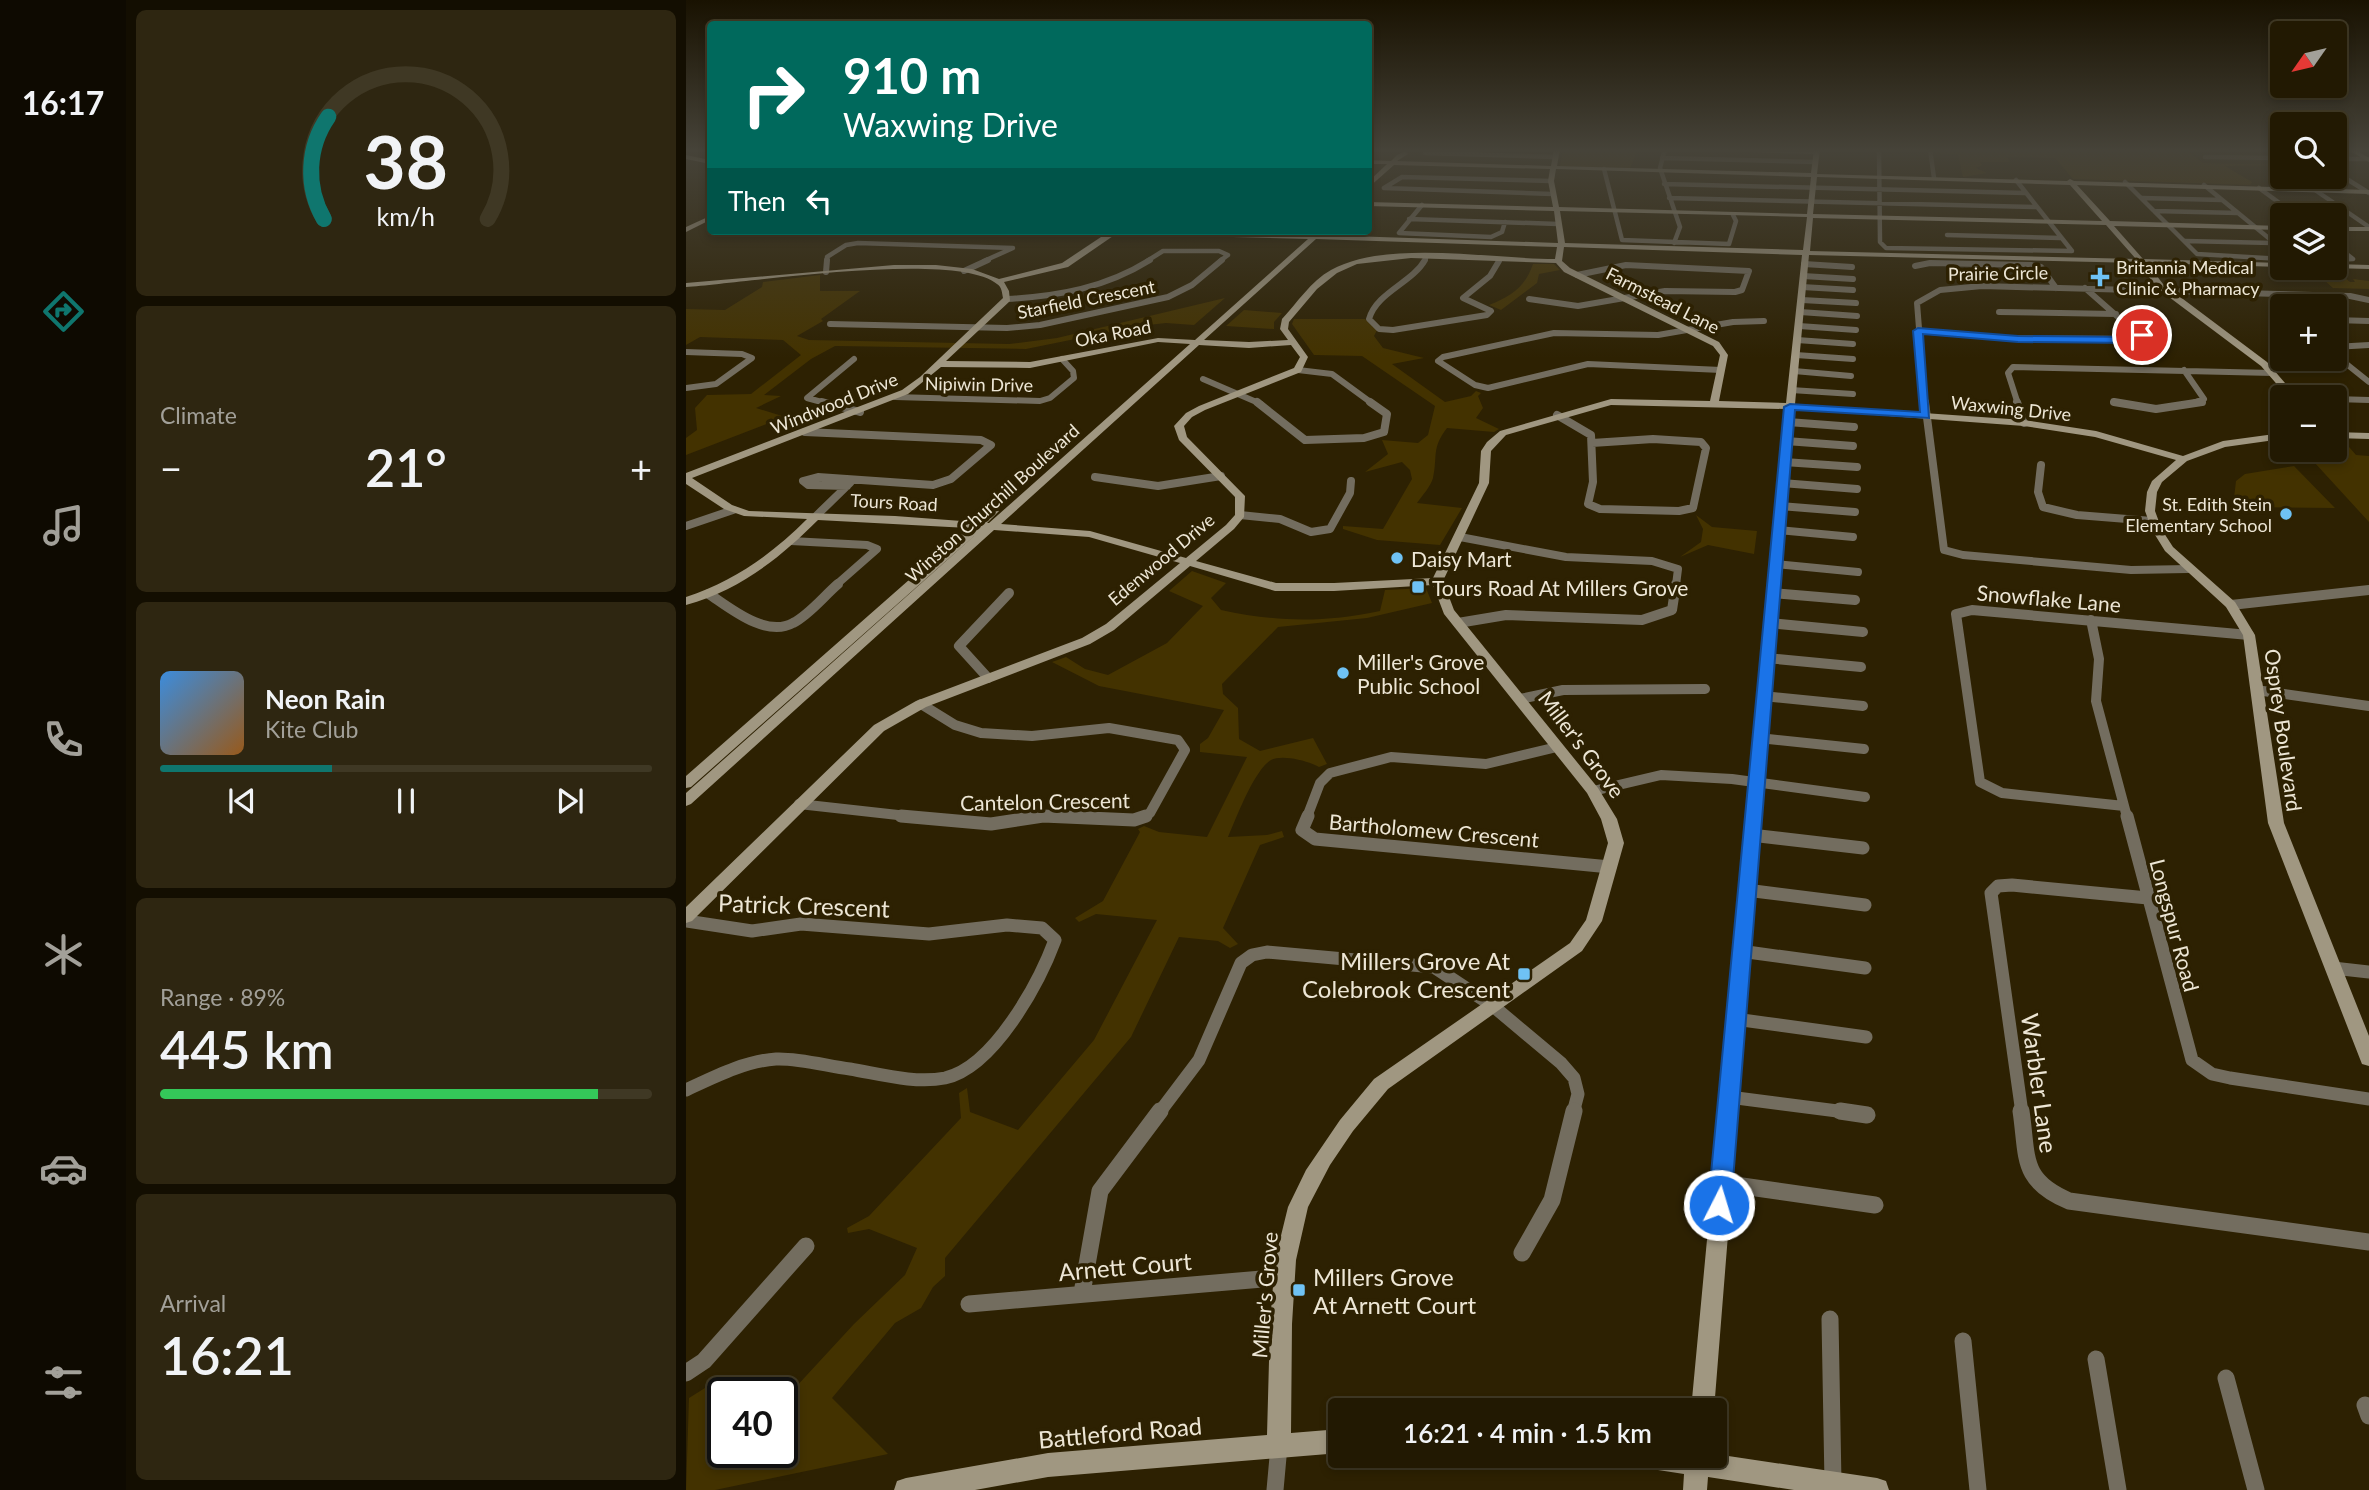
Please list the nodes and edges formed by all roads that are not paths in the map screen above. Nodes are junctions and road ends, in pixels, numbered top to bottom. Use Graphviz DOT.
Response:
graph roads {
  1 [pos="1409,219"];
  2 [pos="1557,219"];
  3 [pos="1615,219"];
  4 [pos="1677,219"];
  5 [pos="1735,219"];
  6 [pos="1808,219"];
  7 [pos="1862,219"];
  8 [pos="1879,219"];
  9 [pos="2046,219"];
  10 [pos="2102,219"];
  11 [pos="2162,219"];
  12 [pos="2244,219"];
  13 [pos="1938,220"];
  14 [pos="1505,222"];
  15 [pos="2050,223"];
  16 [pos="1558,224"];
  17 [pos="2107,224"];
  18 [pos="2169,225"];
  19 [pos="2255,228"];
  20 [pos="2270,228"];
  21 [pos="2369,228"];
  22 [pos="2347,229"];
  23 [pos="1110,235"];
  24 [pos="1312,235"];
  25 [pos="1947,235"];
  26 [pos="2060,237"];
  27 [pos="2270,240"];
  28 [pos="2185,241"];
  29 [pos="1674,243"];
  30 [pos="2270,243"];
  31 [pos="1561,245"];
  32 [pos="1956,250"];
  33 [pos="1805,253"];
  34 [pos="1426,258"];
  35 [pos="2270,259"];
  36 [pos="1499,261"];
  37 [pos="1558,261"];
  38 [pos="2142,262"];
  39 [pos="1804,264"];
  40 [pos="2270,265"];
  41 [pos="1914,266"];
  42 [pos="2347,266"];
  43 [pos="1852,267"];
  44 [pos="2369,267"];
  45 [pos="964,271"];
  46 [pos="826,272"];
  47 [pos="1577,275"];
  48 [pos="1803,276"];
  49 [pos="1853,279"];
  50 [pos="998,281"];
  51 [pos="686,285"];
  52 [pos="1802,287"];
  53 [pos="2056,288"];
  54 [pos="2085,288"];
  55 [pos="1853,290"];
  56 [pos="2165,290"];
  57 [pos="1626,298"];
  58 [pos="1007,299"];
  59 [pos="1529,299"];
  60 [pos="1801,300"];
  61 [pos="2369,300"];
  62 [pos="1856,303"];
  63 [pos="1999,312"];
  64 [pos="1801,313"];
  65 [pos="2116,314"];
  66 [pos="1857,316"];
  67 [pos="2347,320"];
  68 [pos="1764,321"];
  69 [pos="2369,321"];
  70 [pos="830,324"];
  71 [pos="1799,326"];
  72 [pos="978,328"];
  73 [pos="1689,330"];
  74 [pos="1857,330"];
  75 [pos="1918,331"];
  76 [pos="1797,340"];
  77 [pos="1193,341"];
  78 [pos="1294,342"];
  79 [pos="1853,344"];
  80 [pos="2369,345"];
  81 [pos="2347,346"];
  82 [pos="686,352"];
  83 [pos="1796,355"];
  84 [pos="854,359"];
  85 [pos="1062,359"];
  86 [pos="1853,359"];
  87 [pos="939,364"];
  88 [pos="2347,364"];
  89 [pos="1298,370"];
  90 [pos="1721,370"];
  91 [pos="2183,370"];
  92 [pos="1794,371"];
  93 [pos="2273,373"];
  94 [pos="1851,376"];
  95 [pos="1203,379"];
  96 [pos="2369,382"];
  97 [pos="2283,385"];
  98 [pos="686,388"];
  99 [pos="1791,390"];
  100 [pos="1853,394"];
  101 [pos="1238,395"];
  102 [pos="895,397"];
  103 [pos="2347,399"];
  104 [pos="2369,400"];
  105 [pos="2114,402"];
  106 [pos="1714,403"];
  107 [pos="1790,407"];
  108 [pos="860,412"];
  109 [pos="1557,415"];
  110 [pos="1926,416"];
  111 [pos="1788,422"];
  112 [pos="2024,423"];
  113 [pos="1854,427"];
  114 [pos="805,432"];
  115 [pos="2347,435"];
  116 [pos="2369,436"];
  117 [pos="2270,438"];
  118 [pos="1786,441"];
  119 [pos="1592,443"];
  120 [pos="1853,446"];
  121 [pos="2183,459"];
  122 [pos="1784,462"];
  123 [pos="2040,465"];
  124 [pos="1857,467"];
  125 [pos="1221,476"];
  126 [pos="1094,477"];
  127 [pos="686,478"];
  128 [pos="854,479"];
  129 [pos="1351,481"];
  130 [pos="1782,483"];
  131 [pos="847,486"];
  132 [pos="1857,489"];
  133 [pos="1780,506"];
  134 [pos="733,510"];
  135 [pos="1855,512"];
  136 [pos="1240,515"];
  137 [pos="815,517"];
  138 [pos="2152,521"];
  139 [pos="979,525"];
  140 [pos="686,526"];
  141 [pos="992,526"];
  142 [pos="1778,530"];
  143 [pos="1460,537"];
  144 [pos="1853,537"];
  145 [pos="791,541"];
  146 [pos="1187,563"];
  147 [pos="1775,565"];
  148 [pos="2188,569"];
  149 [pos="1858,572"];
  150 [pos="1437,581"];
  151 [pos="2369,590"];
  152 [pos="1009,593"];
  153 [pos="1772,593"];
  154 [pos="709,594"];
  155 [pos="1855,600"];
  156 [pos="686,601"];
  157 [pos="2231,605"];
  158 [pos="2091,620"];
  159 [pos="1458,623"];
  160 [pos="1769,623"];
  161 [pos="1863,632"];
  162 [pos="2249,635"];
  163 [pos="1766,658"];
  164 [pos="1861,667"];
  165 [pos="988,678"];
  166 [pos="1705,689"];
  167 [pos="2256,690"];
  168 [pos="1763,696"];
  169 [pos="1520,699"];
  170 [pos="921,704"];
  171 [pos="1863,706"];
  172 [pos="2369,706"];
  173 [pos="1759,738"];
  174 [pos="1557,747"];
  175 [pos="1864,749"];
  176 [pos="686,784"];
  177 [pos="1756,784"];
  178 [pos="1593,791"];
  179 [pos="1865,797"];
  180 [pos="686,801"];
  181 [pos="799,804"];
  182 [pos="2124,806"];
  183 [pos="1751,835"];
  184 [pos="1863,848"];
  185 [pos="1610,867"];
  186 [pos="1746,890"];
  187 [pos="2148,898"];
  188 [pos="1865,905"];
  189 [pos="686,919"];
  190 [pos="1741,951"];
  191 [pos="1865,968"];
  192 [pos="2333,968"];
  193 [pos="2369,972"];
  194 [pos="1493,1006"];
  195 [pos="1735,1019"];
  196 [pos="1866,1037"];
  197 [pos="2369,1059"];
  198 [pos="686,1090"];
  199 [pos="1729,1097"];
  200 [pos="2369,1099"];
  201 [pos="1867,1115"];
  202 [pos="1721,1183"];
  203 [pos="1875,1205"];
  204 [pos="2369,1242"];
  205 [pos="806,1246"];
  206 [pos="1522,1254"];
  207 [pos="1285,1277"];
  208 [pos="1082,1293"];
  209 [pos="969,1304"];
  210 [pos="1830,1320"];
  211 [pos="1963,1341"];
  212 [pos="2096,1359"];
  213 [pos="686,1373"];
  214 [pos="2226,1378"];
  215 [pos="1703,1398"];
  216 [pos="1328,1442"];
  217 [pos="1279,1446"];
  218 [pos="1727,1466"];
  219 [pos="1697,1468"];
  220 [pos="1823,1485"];
  221 [pos="906,1490"];
  222 [pos="1275,1490"];
  223 [pos="1695,1490"];
  224 [pos="1877,1490"];
  225 [pos="1978,1490"];
  226 [pos="2118,1490"];
  227 [pos="2256,1490"];
  1 -- 14 [label="street"];
  1 -- 14 [label="street"];
  2 -- 16 [label="street"];
  3 -- 29 [label="street"];
  4 -- 29 [label="street"];
  5 -- 29 [label="street"];
  6 -- 33 [label="street"];
  7 -- 8 [label="street"];
  8 -- 13 [label="street"];
  8 -- 32 [label="street"];
  9 -- 15 [label="street"];
  10 -- 17 [label="street"];
  11 -- 18 [label="street"];
  12 -- 19 [label="street"];
  13 -- 15 [label="street"];
  13 -- 25 [label="street"];
  14 -- 16 [label="street"];
  15 -- 17 [label="street"];
  15 -- 26 [label="street"];
  16 -- 31 [label="street"];
  17 -- 18 [label="street"];
  17 -- 38 [label="street"];
  18 -- 19 [label="street"];
  18 -- 28 [label="street"];
  19 -- 20 [label="street"];
  19 -- 27 [label="street"];
  21 -- 22 [label="street"];
  23 -- 50 [label="street"];
  24 -- 31 [label="street"];
  24 -- 77 [label="street, Winston Churchill Boulevard"];
  25 -- 26 [label="street"];
  25 -- 32 [label="street"];
  26 -- 32 [label="street"];
  28 -- 30 [label="street"];
  28 -- 35 [label="street"];
  31 -- 33 [label="street"];
  31 -- 37 [label="street"];
  33 -- 38 [label="street"];
  33 -- 39 [label="street"];
  34 -- 36 [label="street"];
  34 -- 36 [label="street"];
  34 -- 78 [label="street"];
  36 -- 37 [label="street"];
  37 -- 47 [label="street, Farmstead Lane"];
  38 -- 40 [label="street"];
  38 -- 56 [label="street"];
  39 -- 43 [label="street"];
  39 -- 48 [label="street"];
  41 -- 53 [label="street"];
  42 -- 44 [label="street"];
  45 -- 46 [label="street"];
  45 -- 46 [label="street"];
  45 -- 50 [label="street"];
  46 -- 51 [label="street"];
  47 -- 57 [label="street, Farmstead Lane"];
  47 -- 57 [label="street"];
  48 -- 49 [label="street"];
  48 -- 52 [label="street"];
  50 -- 58 [label="street"];
  52 -- 55 [label="street"];
  52 -- 60 [label="street"];
  53 -- 54 [label="street, Prairie Circle"];
  53 -- 75 [label="street, Prairie Circle"];
  54 -- 56 [label="street, Prairie Circle"];
  54 -- 65 [label="street"];
  56 -- 61 [label="street, Prairie Circle"];
  56 -- 93 [label="street"];
  57 -- 59 [label="street"];
  57 -- 73 [label="street, Farmstead Lane"];
  58 -- 72 [label="street, Windwood Drive"];
  58 -- 72 [label="street, Starfield Crescent"];
  60 -- 62 [label="street"];
  60 -- 64 [label="street"];
  63 -- 65 [label="street"];
  64 -- 66 [label="street"];
  64 -- 71 [label="street"];
  65 -- 75 [label="street"];
  67 -- 69 [label="street"];
  68 -- 73 [label="street"];
  70 -- 72 [label="street, Starfield Crescent"];
  71 -- 74 [label="street"];
  71 -- 76 [label="street"];
  72 -- 87 [label="street, Windwood Drive"];
  73 -- 90 [label="street, Farmstead Lane"];
  73 -- 90 [label="street"];
  75 -- 110 [label="street, Prairie Circle"];
  76 -- 79 [label="street"];
  76 -- 83 [label="street"];
  77 -- 78 [label="street, Oka Road"];
  77 -- 85 [label="street, Oka Road"];
  77 -- 139 [label="street, Winston Churchill Boulevard"];
  77 -- 141 [label="street, Winston Churchill Boulevard"];
  78 -- 89 [label="street"];
  80 -- 81 [label="street"];
  82 -- 98 [label="street"];
  83 -- 86 [label="street"];
  83 -- 92 [label="street"];
  84 -- 108 [label="street"];
  85 -- 87 [label="street, Oka Road"];
  85 -- 102 [label="street, Nipiwin Drive"];
  87 -- 102 [label="street, Windwood Drive"];
  88 -- 96 [label="street"];
  89 -- 101 [label="street, Edenwood Drive"];
  89 -- 101 [label="street"];
  90 -- 106 [label="street"];
  91 -- 93 [label="street"];
  91 -- 105 [label="street"];
  91 -- 112 [label="street"];
  92 -- 94 [label="street"];
  92 -- 99 [label="street"];
  93 -- 97 [label="street"];
  95 -- 101 [label="street"];
  99 -- 100 [label="street"];
  99 -- 107 [label="street"];
  101 -- 125 [label="street, Edenwood Drive"];
  102 -- 108 [label="street, Windwood Drive"];
  103 -- 104 [label="street"];
  106 -- 107 [label="street"];
  106 -- 109 [label="street"];
  107 -- 110 [label="street, Waxwing Drive"];
  107 -- 111 [label="street"];
  108 -- 114 [label="street, Windwood Drive"];
  109 -- 119 [label="street"];
  109 -- 143 [label="street"];
  110 -- 112 [label="street, Waxwing Drive"];
  110 -- 148 [label="street, Prairie Circle"];
  111 -- 113 [label="street"];
  111 -- 118 [label="street"];
  112 -- 121 [label="street, Waxwing Drive"];
  114 -- 127 [label="street, Windwood Drive"];
  114 -- 128 [label="street"];
  115 -- 116 [label="street"];
  117 -- 121 [label="street"];
  118 -- 120 [label="street"];
  118 -- 122 [label="street"];
  119 -- 119 [label="street"];
  121 -- 138 [label="street"];
  122 -- 124 [label="street"];
  122 -- 130 [label="street"];
  123 -- 138 [label="street"];
  125 -- 126 [label="street"];
  125 -- 136 [label="street, Edenwood Drive"];
  127 -- 134 [label="street, Tours Road"];
  128 -- 131 [label="street"];
  128 -- 131 [label="street"];
  129 -- 136 [label="street"];
  130 -- 132 [label="street"];
  130 -- 133 [label="street"];
  131 -- 137 [label="street"];
  133 -- 135 [label="street"];
  133 -- 142 [label="street"];
  134 -- 137 [label="street, Tours Road"];
  134 -- 140 [label="street"];
  136 -- 146 [label="street, Edenwood Drive"];
  137 -- 139 [label="street, Tours Road"];
  137 -- 145 [label="street"];
  138 -- 148 [label="street, Osprey Boulevard"];
  139 -- 141 [label="street, Tours Road"];
  139 -- 176 [label="street, Winston Churchill Boulevard"];
  141 -- 146 [label="street, Tours Road"];
  141 -- 180 [label="street, Winston Churchill Boulevard"];
  142 -- 144 [label="street"];
  142 -- 147 [label="street"];
  143 -- 150 [label="street"];
  143 -- 159 [label="street"];
  145 -- 154 [label="street"];
  145 -- 154 [label="street"];
  146 -- 150 [label="street, Tours Road"];
  146 -- 165 [label="street, Edenwood Drive"];
  147 -- 149 [label="street"];
  147 -- 153 [label="street"];
  148 -- 157 [label="street, Osprey Boulevard"];
  150 -- 159 [label="street, Miller's Grove"];
  151 -- 157 [label="street"];
  152 -- 165 [label="street"];
  153 -- 155 [label="street"];
  153 -- 160 [label="street"];
  154 -- 156 [label="street"];
  157 -- 162 [label="street, Osprey Boulevard"];
  158 -- 162 [label="street, Snowflake Lane"];
  158 -- 182 [label="street, Longspur Road"];
  158 -- 182 [label="street, Snowflake Lane"];
  159 -- 169 [label="street, Miller's Grove"];
  160 -- 161 [label="street"];
  160 -- 163 [label="street"];
  162 -- 167 [label="street, Osprey Boulevard"];
  163 -- 164 [label="street"];
  163 -- 168 [label="street"];
  165 -- 170 [label="street, Edenwood Drive"];
  166 -- 169 [label="street"];
  167 -- 172 [label="street"];
  167 -- 192 [label="street, Osprey Boulevard"];
  168 -- 171 [label="street"];
  168 -- 173 [label="street"];
  169 -- 174 [label="street, Miller's Grove"];
  170 -- 181 [label="street, Edenwood Drive"];
  170 -- 181 [label="street, Cantelon Crescent"];
  173 -- 175 [label="street"];
  173 -- 177 [label="street"];
  174 -- 178 [label="street, Miller's Grove"];
  174 -- 185 [label="street, Bartholomew Crescent"];
  177 -- 178 [label="street"];
  177 -- 179 [label="street"];
  177 -- 183 [label="street"];
  178 -- 185 [label="street, Miller's Grove"];
  181 -- 189 [label="street, Edenwood Drive"];
  182 -- 187 [label="street, Longspur Road"];
  183 -- 184 [label="street"];
  183 -- 186 [label="street"];
  185 -- 194 [label="street, Miller's Grove"];
  186 -- 188 [label="street"];
  186 -- 190 [label="street"];
  187 -- 200 [label="street, Longspur Road"];
  187 -- 204 [label="street, Warbler Lane"];
  189 -- 198 [label="street, Patrick Crescent"];
  190 -- 191 [label="street"];
  190 -- 195 [label="street"];
  192 -- 193 [label="street"];
  192 -- 197 [label="street, Osprey Boulevard"];
  194 -- 206 [label="street"];
  194 -- 207 [label="street, Miller's Grove"];
  194 -- 208 [label="street"];
  195 -- 196 [label="street"];
  195 -- 199 [label="street"];
  199 -- 201 [label="street"];
  199 -- 202 [label="street"];
  202 -- 203 [label="street"];
  202 -- 215 [label="street"];
  205 -- 213 [label="street"];
  207 -- 208 [label="street, Arnett Court"];
  207 -- 217 [label="street, Miller's Grove"];
  208 -- 209 [label="street, Arnett Court"];
  210 -- 220 [label="street"];
  211 -- 225 [label="street"];
  212 -- 226 [label="street"];
  214 -- 227 [label="street"];
  216 -- 217 [label="street, Battleford Road"];
  217 -- 221 [label="street, Battleford Road"];
  217 -- 222 [label="street, Miller's Grove"];
  218 -- 220 [label="street"];
  219 -- 223 [label="street"];
  220 -- 224 [label="street"];
}
